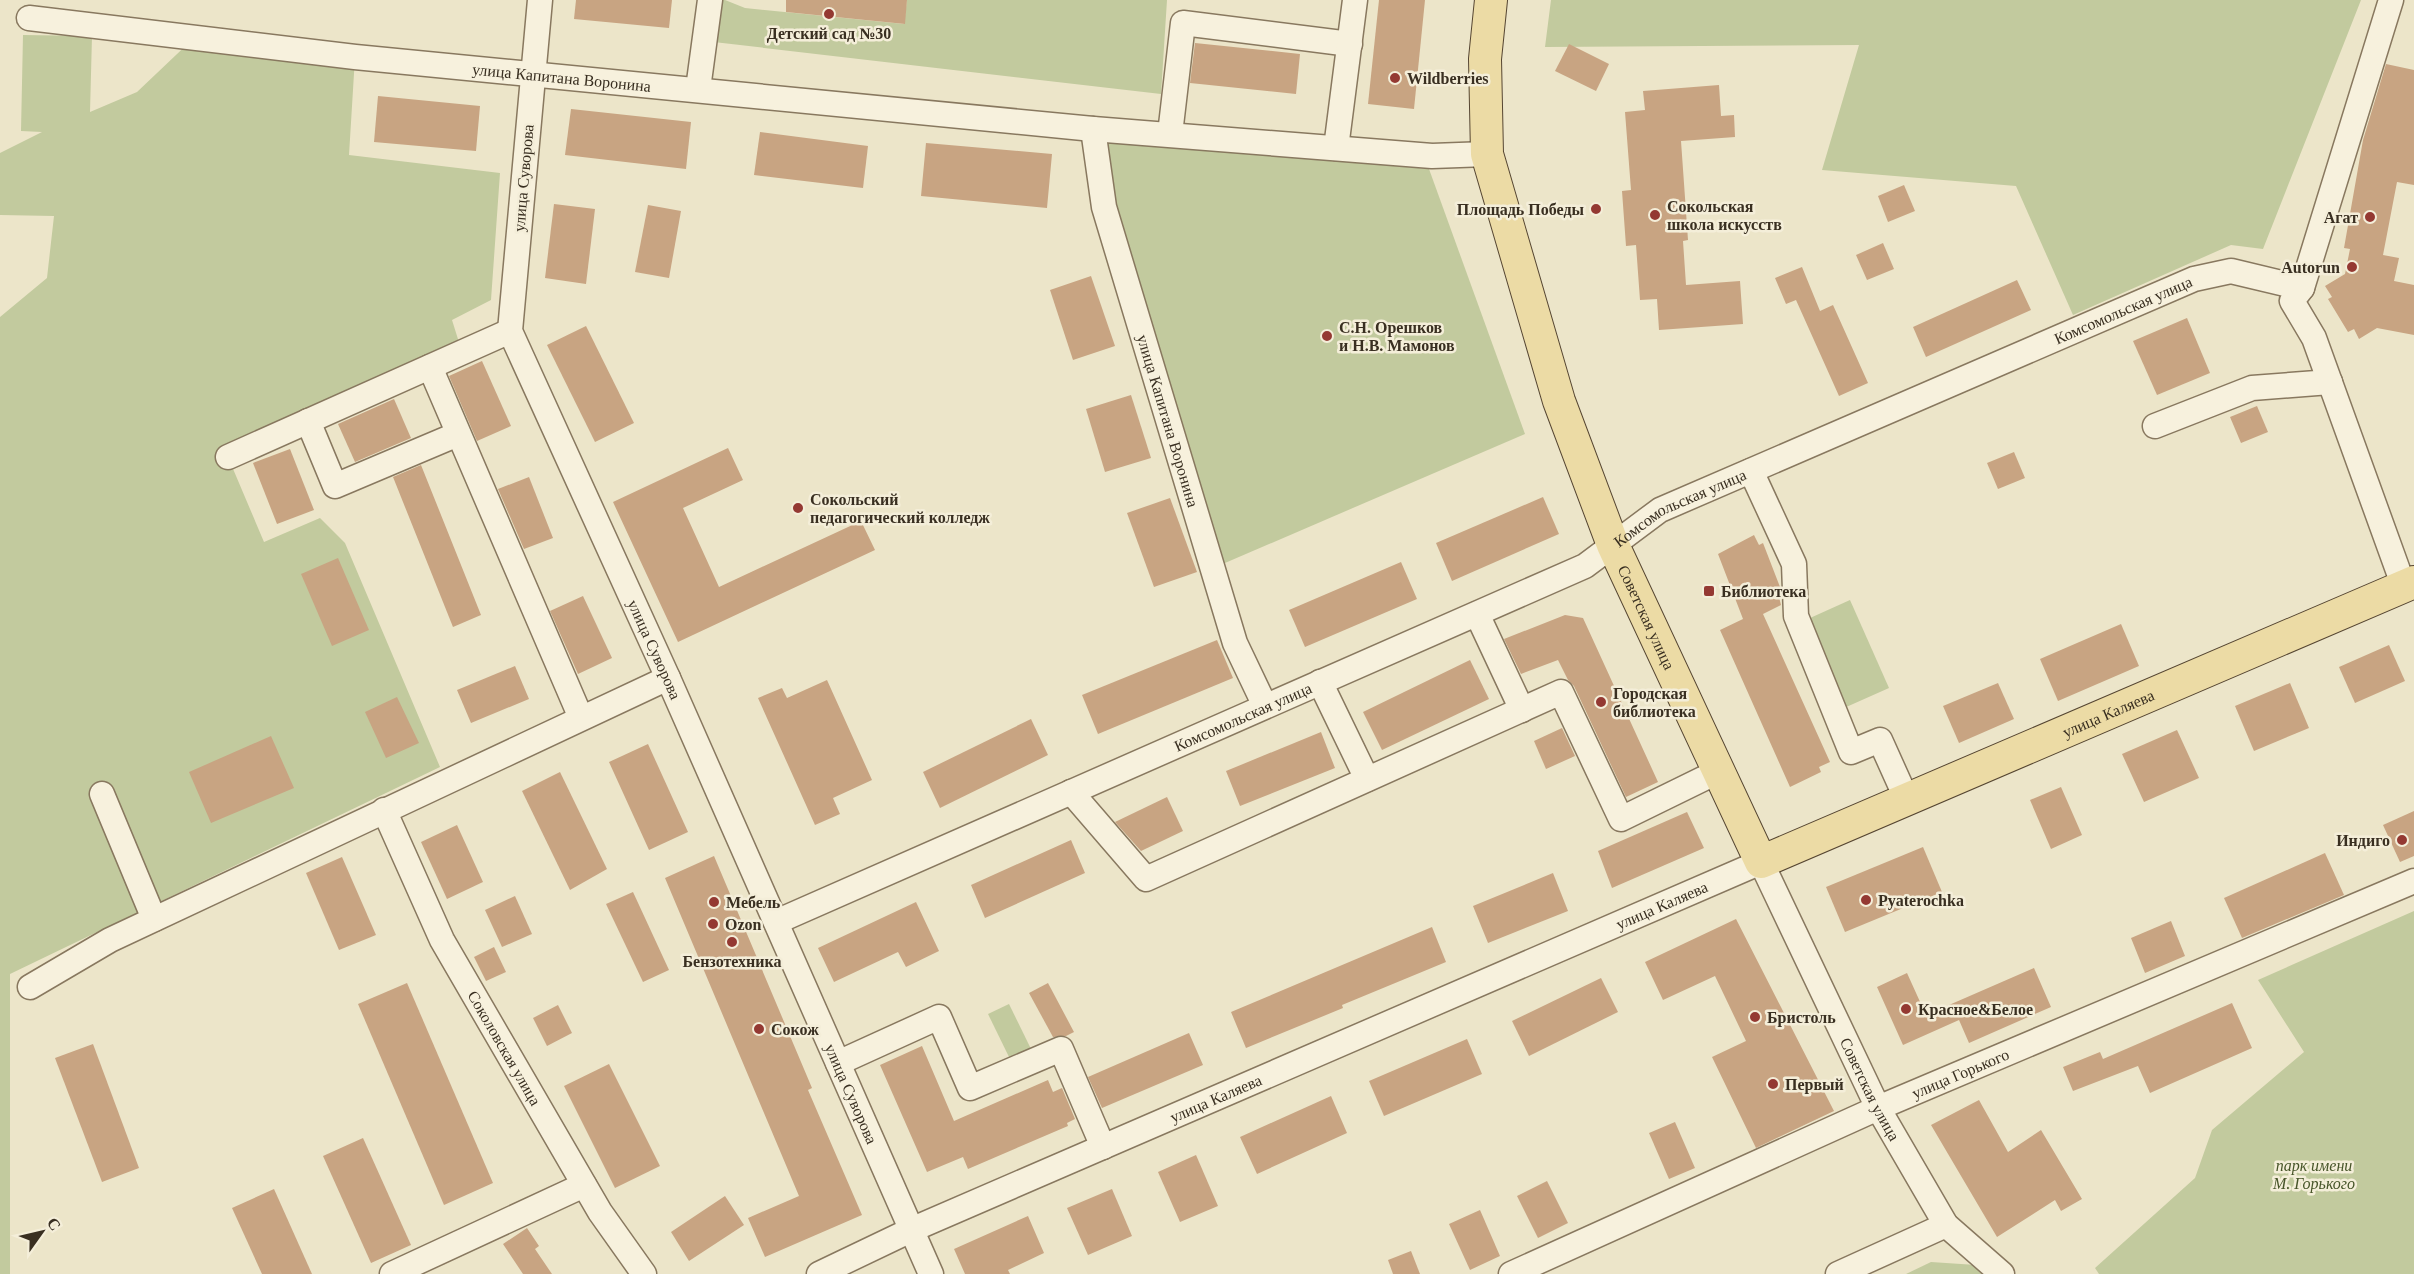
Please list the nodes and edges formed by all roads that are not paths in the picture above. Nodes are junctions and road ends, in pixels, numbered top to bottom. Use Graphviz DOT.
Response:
graph roads {
  1 [pos="540,0"];
  2 [pos="710,0"];
  3 [pos="1355,0"];
  4 [pos="1491,0"];
  5 [pos="2391,0"];
  6 [pos="29,18"];
  7 [pos="1350,44"];
  8 [pos="532,73"];
  9 [pos="698,89"];
  10 [pos="1093,129"];
  11 [pos="1170,134"];
  12 [pos="1336,148"];
  13 [pos="1486,154"];
  14 [pos="2302,288"];
  15 [pos="510,331"];
  16 [pos="430,367"];
  17 [pos="2330,382"];
  18 [pos="308,421"];
  19 [pos="2155,426"];
  20 [pos="458,434"];
  21 [pos="228,457"];
  22 [pos="1751,471"];
  23 [pos="1613,545"];
  24 [pos="2409,585"];
  25 [pos="1477,614"];
  26 [pos="668,678"];
  27 [pos="1320,682"];
  28 [pos="1265,706"];
  29 [pos="1522,710"];
  30 [pos="581,718"];
  31 [pos="1719,771"];
  32 [pos="1367,779"];
  33 [pos="1071,792"];
  34 [pos="102,794"];
  35 [pos="1907,800"];
  36 [pos="384,810"];
  37 [pos="1761,862"];
  38 [pos="2414,881"];
  39 [pos="154,919"];
  40 [pos="776,922"];
  41 [pos="30,987"];
  42 [pos="838,1063"];
  43 [pos="1878,1108"];
  44 [pos="1104,1147"];
  45 [pos="584,1185"];
  46 [pos="1946,1225"];
  47 [pos="911,1230"];
  48 [pos="392,1274"];
  49 [pos="644,1274"];
  50 [pos="819,1274"];
  51 [pos="931,1274"];
  52 [pos="1511,1274"];
  53 [pos="1838,1274"];
  54 [pos="2002,1274"];
  1 -- 8 [label="street, улица Суворова"];
  2 -- 9 [label="street"];
  3 -- 7 [label="street"];
  4 -- 13 [label="main road, Советская улица"];
  5 -- 14 [label="street"];
  6 -- 8 [label="street, улица Капитана Воронина"];
  7 -- 11 [label="street"];
  7 -- 12 [label="street"];
  8 -- 9 [label="street, улица Капитана Воронина"];
  8 -- 15 [label="street, улица Суворова"];
  9 -- 10 [label="street, улица Капитана Воронина"];
  10 -- 11 [label="street, улица Капитана Воронина"];
  10 -- 28 [label="street, улица Капитана Воронина"];
  11 -- 12 [label="street, улица Капитана Воронина"];
  12 -- 13 [label="street, улица Капитана Воронина"];
  13 -- 23 [label="main road, Советская улица"];
  14 -- 17 [label="street"];
  14 -- 22 [label="street, Комсомольская улица"];
  15 -- 16 [label="street"];
  15 -- 26 [label="street, улица Суворова"];
  16 -- 18 [label="street"];
  16 -- 20 [label="street"];
  17 -- 19 [label="street"];
  17 -- 24 [label="street"];
  18 -- 20 [label="street"];
  18 -- 21 [label="street"];
  20 -- 30 [label="street"];
  22 -- 23 [label="street, Комсомольская улица"];
  22 -- 35 [label="street"];
  23 -- 25 [label="street, Комсомольская улица"];
  23 -- 31 [label="main road, Советская улица"];
  24 -- 35 [label="main road, улица Каляева"];
  25 -- 27 [label="street, Комсомольская улица"];
  25 -- 29 [label="street"];
  26 -- 30 [label="street"];
  26 -- 40 [label="street, улица Суворова"];
  27 -- 28 [label="street, Комсомольская улица"];
  27 -- 32 [label="street"];
  28 -- 33 [label="street, Комсомольская улица"];
  29 -- 31 [label="street"];
  29 -- 32 [label="street"];
  30 -- 36 [label="street"];
  31 -- 37 [label="main road, Советская улица"];
  32 -- 33 [label="street"];
  33 -- 40 [label="street, Комсомольская улица"];
  34 -- 39 [label="street"];
  35 -- 37 [label="main road, улица Каляева"];
  36 -- 39 [label="street"];
  36 -- 45 [label="street, Соколовская улица"];
  37 -- 43 [label="street, Советская улица"];
  37 -- 44 [label="street, улица Каляева"];
  38 -- 43 [label="street, улица Горького"];
  39 -- 41 [label="street"];
  40 -- 42 [label="street, улица Суворова"];
  42 -- 44 [label="street"];
  42 -- 47 [label="street, улица Суворова"];
  43 -- 46 [label="street, Советская улица"];
  43 -- 52 [label="street, улица Горького"];
  44 -- 47 [label="street, улица Каляева"];
  45 -- 48 [label="street"];
  45 -- 49 [label="street, Соколовская улица"];
  46 -- 53 [label="street"];
  46 -- 54 [label="street, Советская улица"];
  47 -- 50 [label="street, улица Каляева"];
  47 -- 51 [label="street, улица Суворова"];
}
